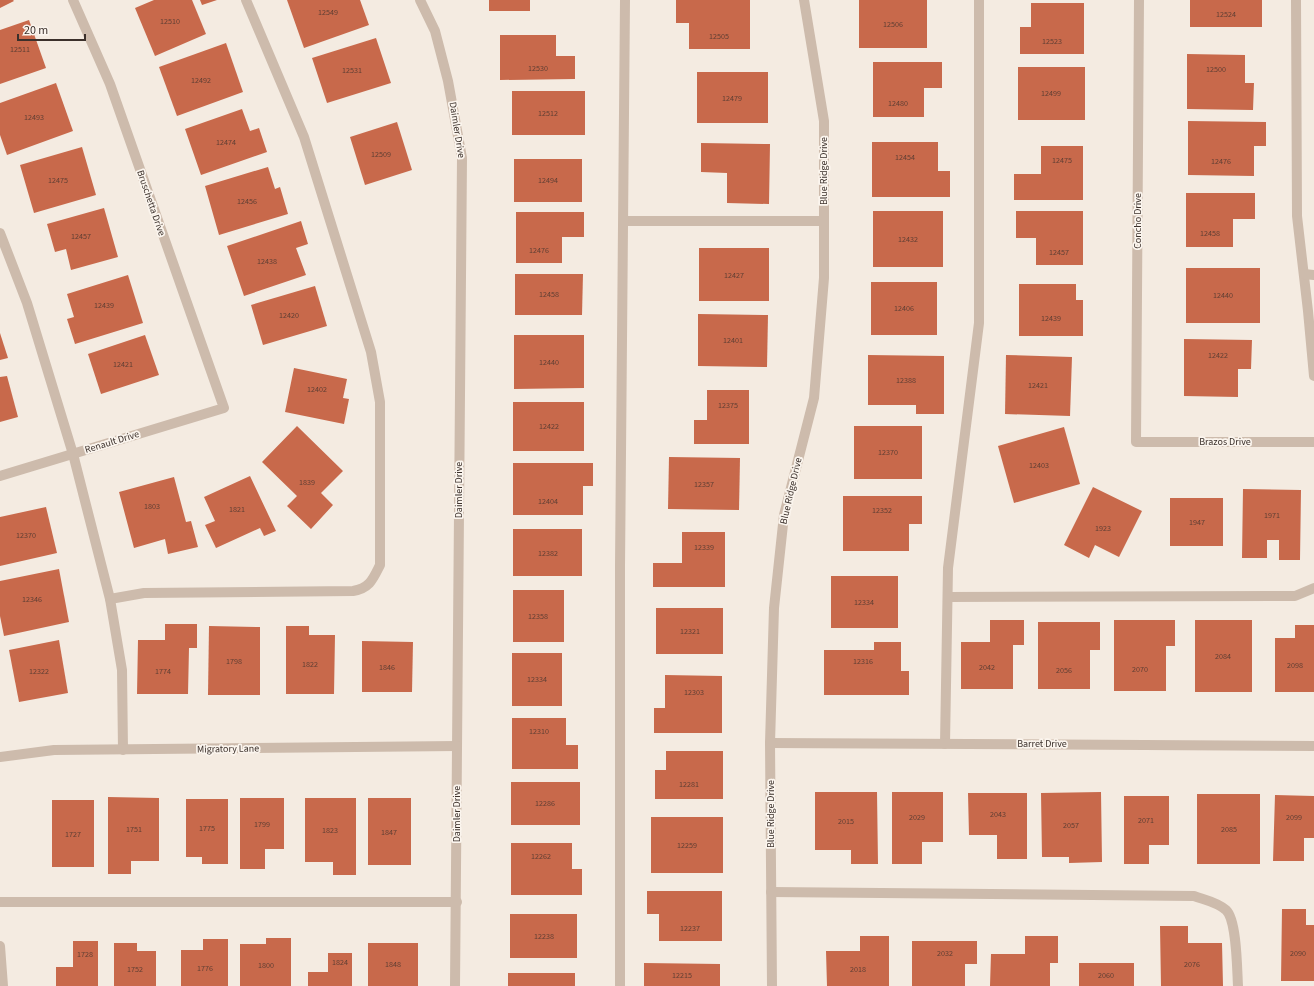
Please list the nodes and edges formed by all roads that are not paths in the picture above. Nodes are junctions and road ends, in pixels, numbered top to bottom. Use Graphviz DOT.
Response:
graph roads {
  1 [pos="73,0"];
  2 [pos="246,0"];
  3 [pos="420,0"];
  4 [pos="626,0"];
  5 [pos="804,0"];
  6 [pos="979,0"];
  7 [pos="1139,0"];
  8 [pos="1296,0"];
  9 [pos="624,221"];
  10 [pos="824,221"];
  11 [pos="0,233"];
  12 [pos="1309,274"];
  13 [pos="1314,376"];
  14 [pos="224,408"];
  15 [pos="1136,442"];
  16 [pos="1314,442"];
  17 [pos="73,454"];
  18 [pos="0,476"];
  19 [pos="1314,588"];
  20 [pos="948,598"];
  21 [pos="110,599"];
  22 [pos="770,743"];
  23 [pos="945,744"];
  24 [pos="457,746"];
  25 [pos="1314,746"];
  26 [pos="123,750"];
  27 [pos="0,757"];
  28 [pos="771,892"];
  29 [pos="0,902"];
  30 [pos="457,902"];
  31 [pos="0,946"];
  32 [pos="3,986"];
  33 [pos="455,986"];
  34 [pos="620,986"];
  35 [pos="772,986"];
  36 [pos="1238,986"];
  1 -- 14 [label="street, Bruschetta Drive"];
  2 -- 21 [label="street"];
  3 -- 24 [label="street, Daimler Drive"];
  4 -- 9 [label="street"];
  5 -- 10 [label="street, Blue Ridge Drive"];
  6 -- 20 [label="street"];
  7 -- 15 [label="street, Concho Drive"];
  8 -- 12 [label="street"];
  9 -- 10 [label="street"];
  9 -- 34 [label="street"];
  10 -- 22 [label="street, Blue Ridge Drive"];
  11 -- 17 [label="street"];
  12 -- 13 [label="street"];
  14 -- 17 [label="street, Renault Drive"];
  15 -- 16 [label="street, Brazos Drive"];
  17 -- 18 [label="street, Renault Drive"];
  17 -- 21 [label="street"];
  19 -- 20 [label="street"];
  20 -- 23 [label="street"];
  21 -- 26 [label="street"];
  22 -- 23 [label="street, Barret Drive"];
  22 -- 28 [label="street, Blue Ridge Drive"];
  23 -- 25 [label="street, Barret Drive"];
  24 -- 26 [label="street, Migratory Lane"];
  24 -- 30 [label="street, Daimler Drive"];
  26 -- 27 [label="street, Migratory Lane"];
  28 -- 35 [label="street, Blue Ridge Drive"];
  28 -- 36 [label="street"];
  29 -- 30 [label="street"];
  30 -- 33 [label="street, Daimler Drive"];
  31 -- 32 [label="street"];
}
